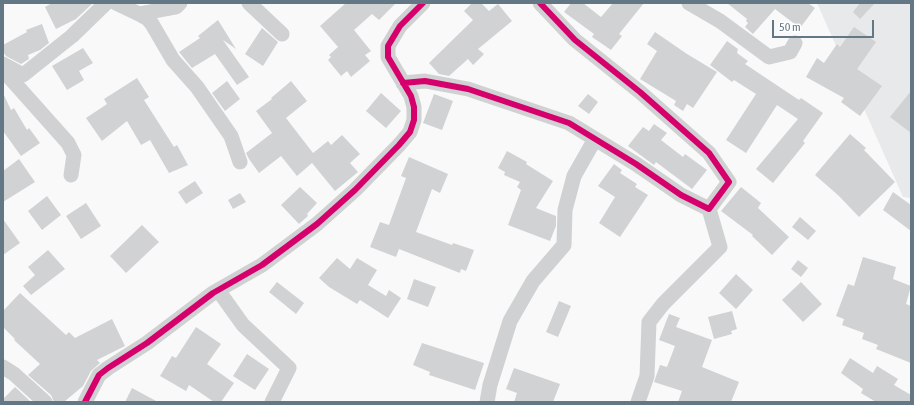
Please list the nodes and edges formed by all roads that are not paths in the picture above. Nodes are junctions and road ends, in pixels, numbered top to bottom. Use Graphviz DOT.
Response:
graph roads {
  1 [pos="106,3"];
  2 [pos="116,3"];
  3 [pos="180,3"];
  4 [pos="249,3"];
  5 [pos="423,3"];
  6 [pos="540,3"];
  7 [pos="689,3"];
  8 [pos="139,14"];
  9 [pos="282,34"];
  10 [pos="795,43"];
  11 [pos="3,64"];
  12 [pos="3,70"];
  13 [pos="403,83"];
  14 [pos="595,139"];
  15 [pos="240,162"];
  16 [pos="72,175"];
  17 [pos="709,209"];
  18 [pos="218,290"];
  19 [pos="3,367"];
  20 [pos="45,402"];
  21 [pos="85,402"];
  22 [pos="272,402"];
  23 [pos="487,402"];
  24 [pos="638,402"];
  1 -- 11 [label="street"];
  2 -- 8 [label="street"];
  3 -- 8 [label="street"];
  4 -- 9 [label="street"];
  5 -- 13 [label="street"];
  6 -- 17 [label="street"];
  7 -- 10 [label="street"];
  8 -- 15 [label="street"];
  12 -- 16 [label="street"];
  13 -- 14 [label="street"];
  13 -- 18 [label="street"];
  14 -- 17 [label="street"];
  14 -- 23 [label="street"];
  17 -- 24 [label="street"];
  18 -- 21 [label="street"];
  18 -- 22 [label="street"];
  19 -- 20 [label="street"];
}
